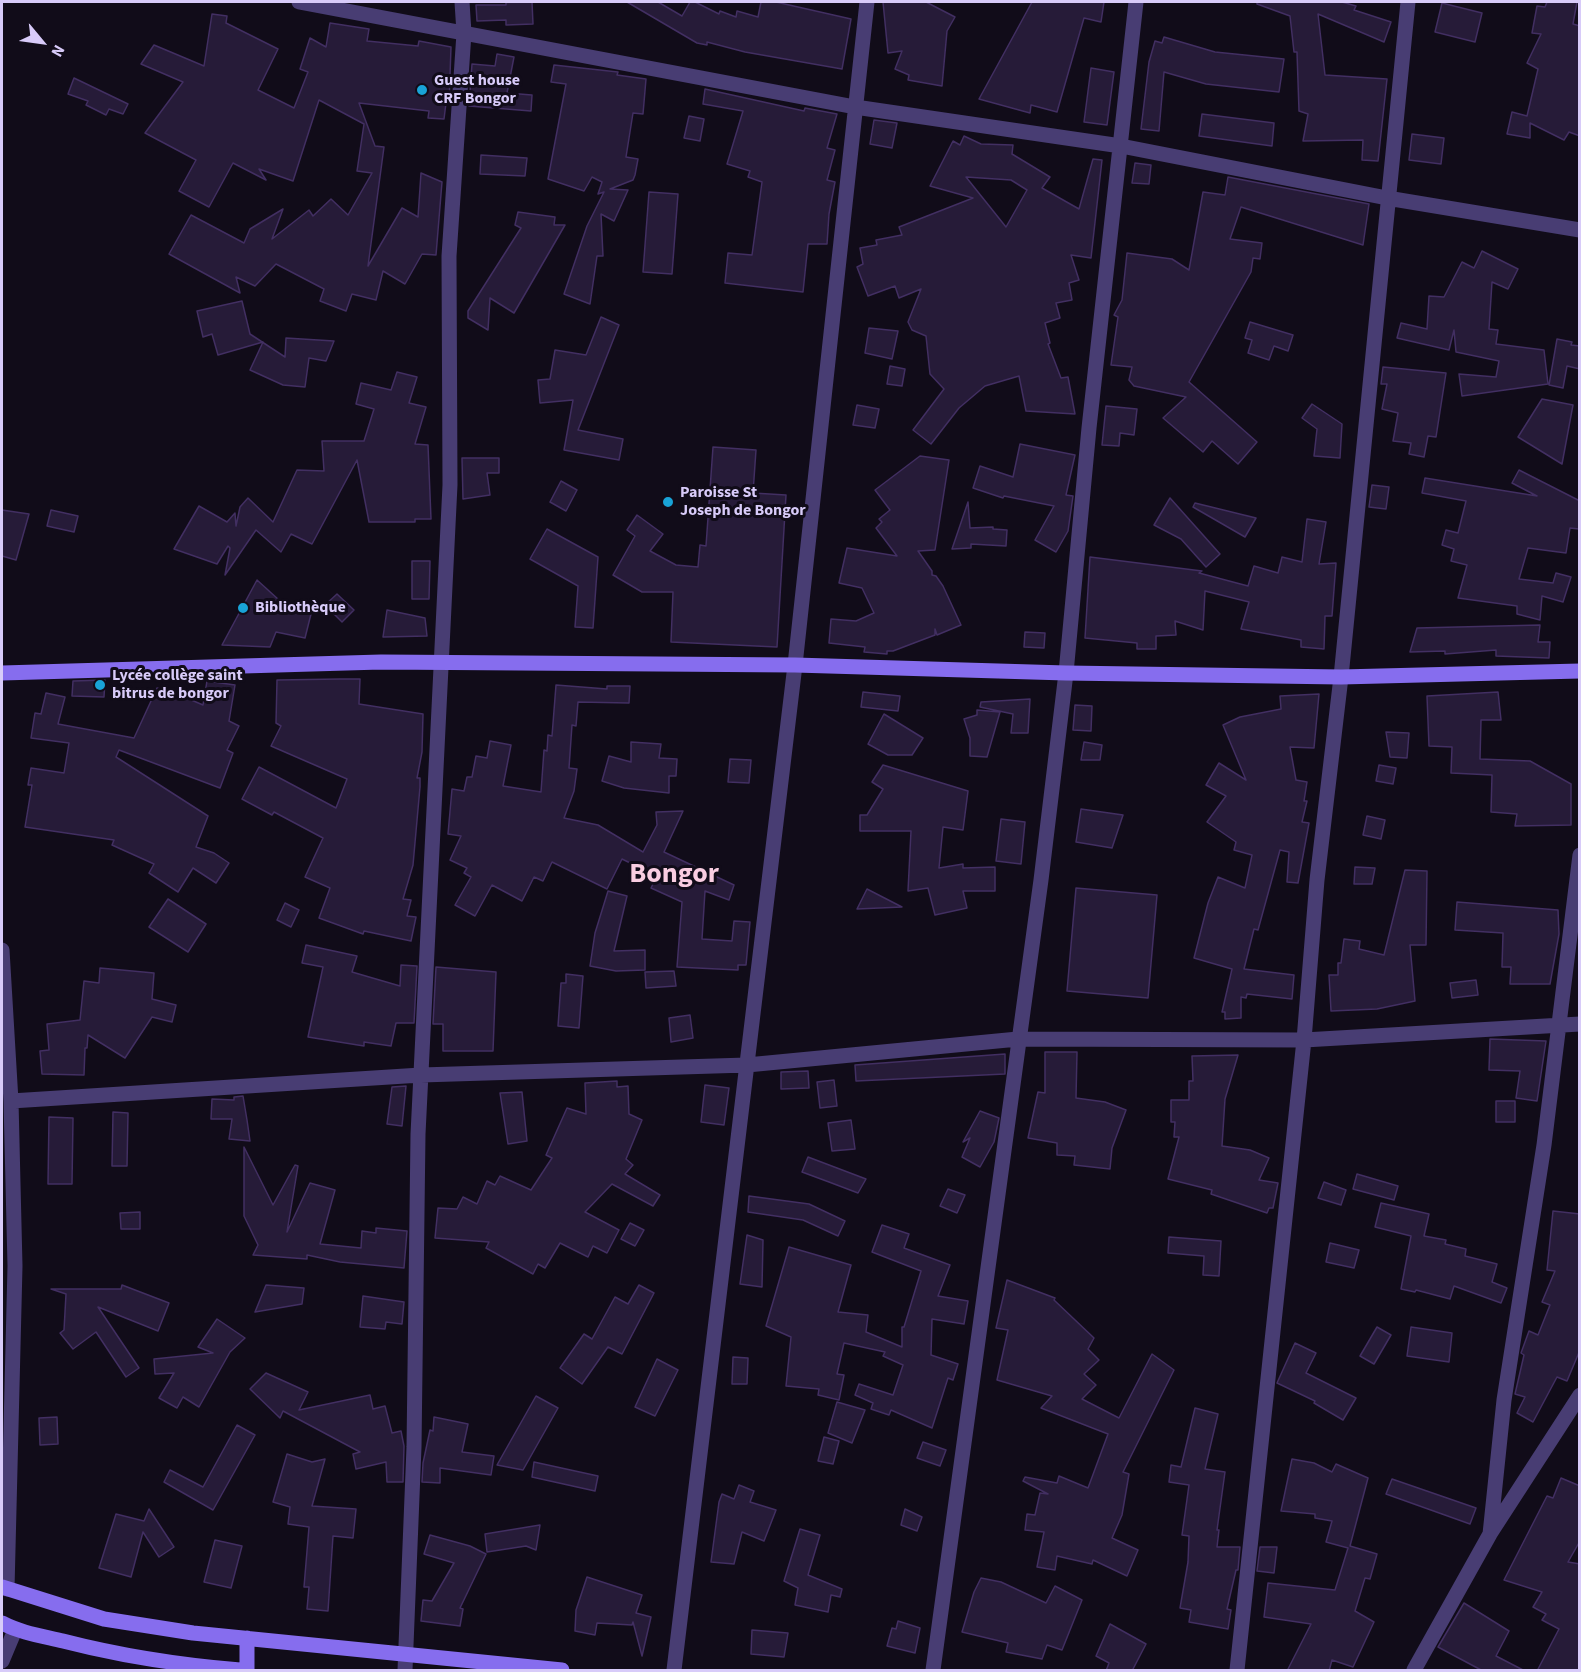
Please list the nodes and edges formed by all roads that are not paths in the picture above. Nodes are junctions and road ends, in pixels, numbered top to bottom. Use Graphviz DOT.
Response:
graph roads {
  1 [pos="299,2"];
  2 [pos="462,2"];
  3 [pos="867,2"];
  4 [pos="1136,2"];
  5 [pos="1408,2"];
  6 [pos="464,33"];
  7 [pos="855,107"];
  8 [pos="1122,146"];
  9 [pos="1387,198"];
  10 [pos="1580,230"];
  11 [pos="442,664"];
  12 [pos="795,665"];
  13 [pos="1580,671"];
  14 [pos="2,673"];
  15 [pos="1066,673"];
  16 [pos="1341,676"];
  17 [pos="1580,855"];
  18 [pos="2,950"];
  19 [pos="1580,1024"];
  20 [pos="1559,1025"];
  21 [pos="1018,1039"];
  22 [pos="1304,1040"];
  23 [pos="747,1065"];
  24 [pos="421,1075"];
  25 [pos="11,1101"];
  26 [pos="8,1266"];
  27 [pos="1580,1395"];
  28 [pos="1490,1534"];
  29 [pos="4,1588"];
  30 [pos="8,1627"];
  31 [pos="247,1638"];
  32 [pos="405,1655"];
  33 [pos="2,1661"];
  34 [pos="240,1671"];
  35 [pos="247,1671"];
  36 [pos="405,1671"];
  37 [pos="562,1671"];
  38 [pos="674,1671"];
  39 [pos="933,1671"];
  40 [pos="1237,1671"];
  41 [pos="1414,1671"];
  1 -- 6 [label="street"];
  2 -- 6 [label="street"];
  3 -- 7 [label="street"];
  4 -- 8 [label="street"];
  5 -- 9 [label="street"];
  6 -- 7 [label="street"];
  6 -- 11 [label="street"];
  7 -- 8 [label="street"];
  7 -- 12 [label="street"];
  8 -- 9 [label="street"];
  8 -- 15 [label="street"];
  9 -- 10 [label="street"];
  9 -- 16 [label="street"];
  11 -- 12 [label="street"];
  11 -- 14 [label="street"];
  11 -- 24 [label="street"];
  12 -- 15 [label="street"];
  12 -- 23 [label="street"];
  13 -- 16 [label="street"];
  15 -- 16 [label="street"];
  15 -- 21 [label="street"];
  16 -- 22 [label="street"];
  17 -- 20 [label="street"];
  18 -- 25 [label="street"];
  19 -- 20 [label="street"];
  20 -- 22 [label="street"];
  20 -- 28 [label="street"];
  21 -- 22 [label="street"];
  21 -- 23 [label="street"];
  21 -- 39 [label="street"];
  22 -- 40 [label="street"];
  23 -- 24 [label="street"];
  23 -- 38 [label="street"];
  24 -- 25 [label="street"];
  24 -- 32 [label="street"];
  25 -- 26 [label="street"];
  26 -- 29 [label="street"];
  27 -- 28 [label="street"];
  28 -- 41 [label="street"];
  29 -- 31 [label="street"];
  30 -- 33 [label="street"];
  30 -- 34 [label="street"];
  31 -- 32 [label="street"];
  31 -- 35 [label="street"];
  32 -- 36 [label="street"];
  32 -- 37 [label="street"];
}
